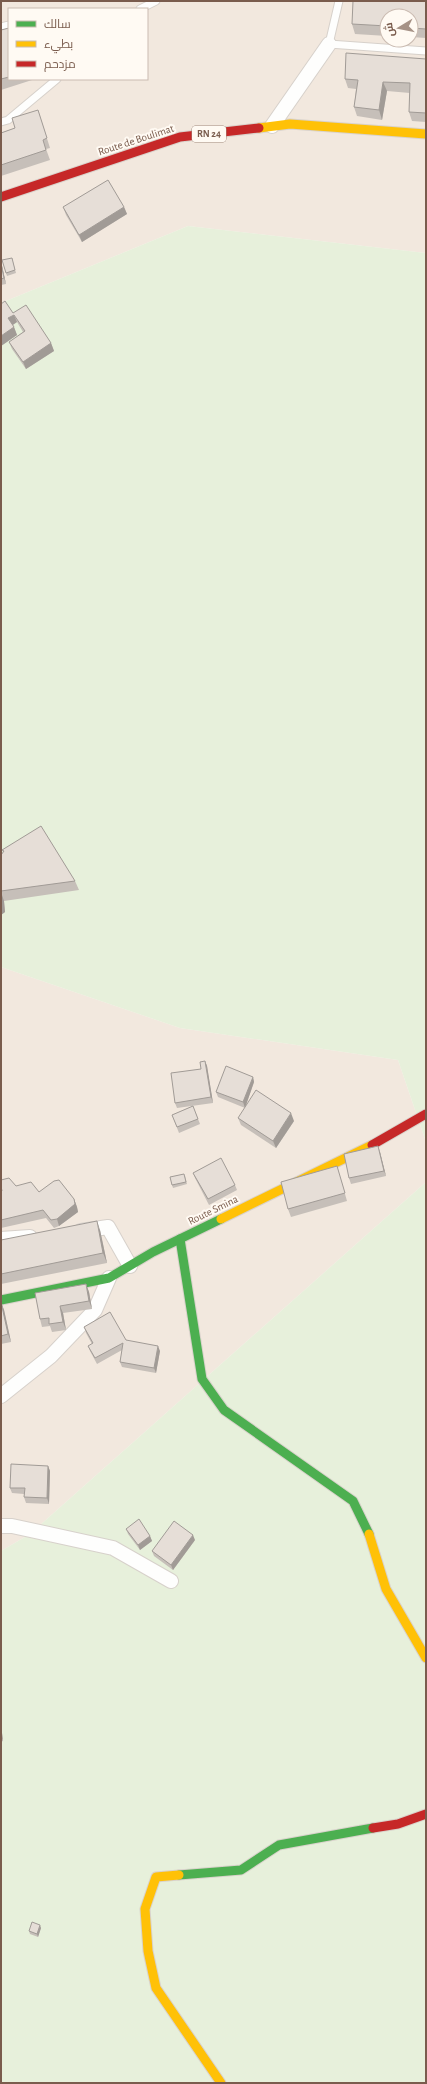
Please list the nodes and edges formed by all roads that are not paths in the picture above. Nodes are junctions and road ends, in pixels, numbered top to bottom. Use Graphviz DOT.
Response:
graph roads {
  1 [pos="156,1"];
  2 [pos="339,1"];
  3 [pos="142,8"];
  4 [pos="329,44"];
  5 [pos="426,51"];
  6 [pos="56,80"];
  7 [pos="1,122"];
  8 [pos="272,126"];
  9 [pos="426,134"];
  10 [pos="1,196"];
  11 [pos="426,1114"];
  12 [pos="69,1232"];
  13 [pos="46,1235"];
  14 [pos="1,1239"];
  15 [pos="180,1239"];
  16 [pos="130,1266"];
  17 [pos="109,1278"];
  18 [pos="1,1300"];
  19 [pos="1,1396"];
  20 [pos="1,1526"];
  21 [pos="171,1581"];
  22 [pos="426,1658"];
  23 [pos="426,1814"];
  24 [pos="220,2083"];
  1 -- 3 [label="lane"];
  2 -- 4 [label="lane"];
  4 -- 5 [label="lane"];
  4 -- 8 [label="street"];
  6 -- 7 [label="lane"];
  8 -- 9 [label="street, Route de Boulimat / RN 24"];
  8 -- 10 [label="street, Route de Boulimat / RN 24"];
  11 -- 15 [label="street, Route Smina"];
  12 -- 16 [label="street"];
  13 -- 14 [label="street"];
  15 -- 16 [label="street, Route Smina"];
  15 -- 22 [label="street"];
  16 -- 17 [label="street, Route Smina"];
  17 -- 18 [label="street, Route Smina"];
  17 -- 19 [label="street"];
  20 -- 21 [label="street"];
  23 -- 24 [label="street"];
}
